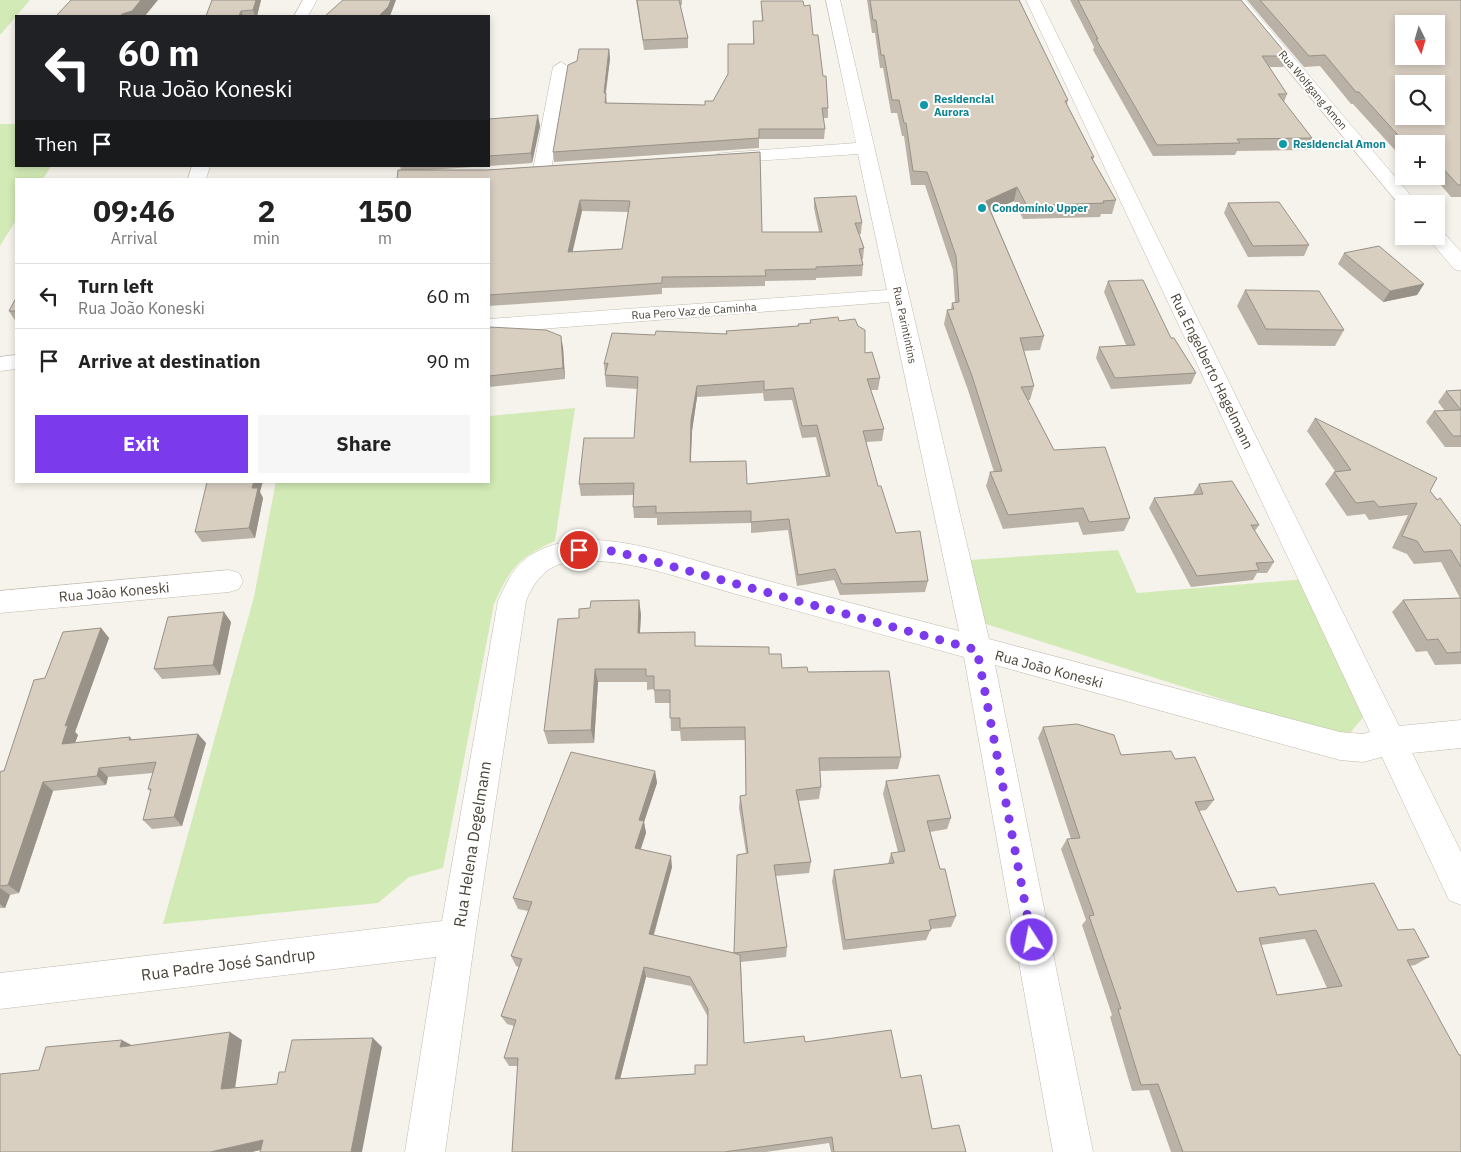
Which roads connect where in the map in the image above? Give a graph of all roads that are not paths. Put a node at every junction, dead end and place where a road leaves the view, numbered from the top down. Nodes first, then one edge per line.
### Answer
1 (310, 0) edge
2 (834, 0) edge
3 (1034, 0) edge
4 (1237, 0) edge
5 (302, 15) edge
6 (561, 67) dead end
7 (866, 148) junction
8 (709, 159) edge
9 (562, 168) edge
10 (542, 170) junction
11 (523, 171) edge
12 (1401, 195) edge
13 (1444, 245) edge
14 (1461, 265) edge
15 (899, 295) junction
16 (490, 326) edge
17 (15, 362) edge
18 (0, 364) edge
19 (552, 555) joint
20 (229, 581) dead end
21 (0, 602) edge
22 (977, 650) junction
23 (1461, 734) edge
24 (1391, 741) junction
25 (1461, 888) edge
26 (457, 937) junction
27 (0, 992) edge
28 (425, 1152) edge
29 (1073, 1152) edge

1 - 5 street
2 - 7 street, Rua Parintintins
3 - 24 street, Rua Engelberto Hagelmann
4 - 12 street, Rua Wolfgang Amon
6 - 10 street
7 - 8 street
7 - 15 street, Rua Parintintins
9 - 10 street
10 - 11 street
13 - 14 street
15 - 16 street, Rua Pero Vaz de Caminha
15 - 22 street, Rua Parintintins
17 - 18 street
19 - 22 street, Rua João Koneski
19 - 26 street, Rua Helena Degelmann
20 - 21 street, Rua João Koneski
22 - 24 street, Rua João Koneski
22 - 29 street, Rua Parintintins
23 - 24 street, Rua João Koneski
24 - 25 street, Rua Engelberto Hagelmann
26 - 27 street, Rua Padre José Sandrup
26 - 28 street, Rua Helena Degelmann

